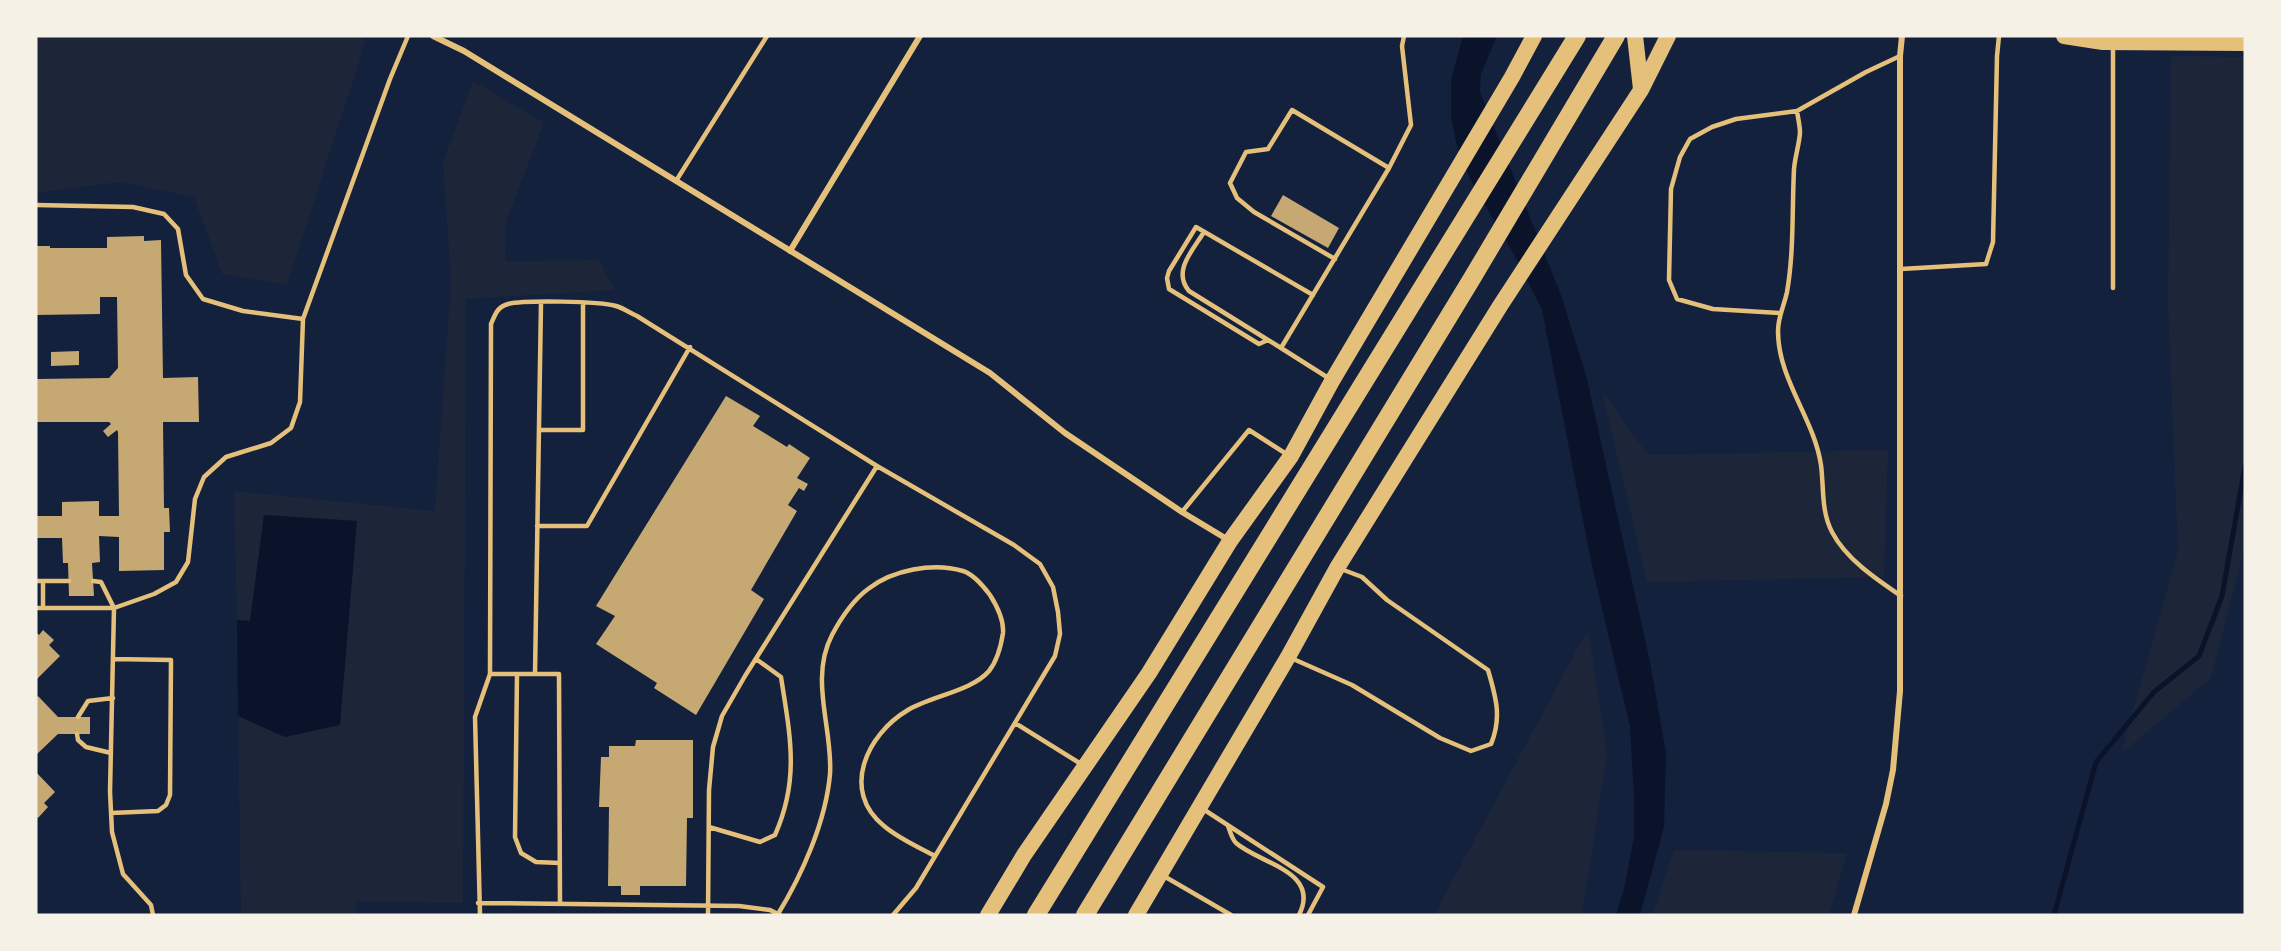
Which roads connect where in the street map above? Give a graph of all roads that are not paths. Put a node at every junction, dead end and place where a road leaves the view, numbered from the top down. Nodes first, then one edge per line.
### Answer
1 (408, 36) edge
2 (433, 36) edge
3 (768, 36) edge
4 (920, 36) edge
5 (1404, 36) edge
6 (1534, 36) edge
7 (1576, 36) edge
8 (1616, 36) edge
9 (1635, 36) edge
10 (1668, 36) edge
11 (1902, 36) edge
12 (1999, 36) edge
13 (2064, 36) edge
14 (2113, 39) edge
15 (2245, 43) edge
16 (1900, 56) junction
17 (1641, 90) junction
18 (1797, 111) junction
19 (1389, 168) junction
20 (676, 181) junction
21 (36, 205) edge
22 (1204, 232) junction
23 (790, 251) junction
24 (1335, 259) junction
25 (1901, 269) junction
26 (2113, 288) dead end
27 (1313, 295) junction
28 (541, 303) junction
29 (583, 303) junction
30 (1779, 314) junction
31 (303, 319) junction
32 (1268, 340) junction
33 (690, 347) junction
34 (1281, 348) junction
35 (1332, 381) junction
36 (539, 430) junction
37 (1291, 456) junction
38 (877, 466) junction
39 (1182, 512) junction
40 (537, 526) junction
41 (1230, 541) junction
42 (1337, 568) junction
43 (36, 581) edge
44 (43, 581) junction
45 (69, 581) dead end
46 (93, 581) dead end
47 (1901, 596) junction
48 (36, 608) edge
49 (43, 608) junction
50 (114, 608) junction
51 (1288, 657) junction
52 (114, 659) junction
53 (756, 659) junction
54 (490, 674) junction
55 (517, 674) junction
56 (535, 674) junction
57 (113, 698) junction
58 (78, 717) dead end
59 (1015, 723) junction
60 (77, 734) dead end
61 (111, 753) junction
62 (1085, 766) junction
63 (1198, 806) junction
64 (111, 813) junction
65 (1228, 825) junction
66 (709, 827) junction
67 (935, 856) junction
68 (560, 863) junction
69 (1160, 874) junction
70 (478, 903) junction
71 (560, 904) junction
72 (708, 905) junction
73 (779, 914) edge
74 (153, 915) edge
75 (480, 915) edge
76 (708, 915) edge
77 (893, 915) edge
78 (988, 915) edge
79 (1036, 915) edge
80 (1085, 915) edge
81 (1136, 915) edge
82 (1231, 915) edge
83 (1299, 915) edge
84 (1308, 915) edge
85 (1854, 915) edge

1 - 31 lane
2 - 20 street
3 - 20 lane
4 - 23 street
5 - 19 lane
6 - 35 highway
7 - 79 highway
8 - 80 highway
9 - 17 highway
10 - 17 highway
11 - 16 street
12 - 25 lane
13 - 14 highway
14 - 15 highway
14 - 26 lane
16 - 18 lane
16 - 25 street
17 - 42 highway
18 - 30 lane
18 - 30 lane
19 - 24 lane
19 - 24 lane
20 - 23 street
21 - 31 lane
22 - 27 lane
22 - 32 lane
22 - 32 lane
23 - 39 street
24 - 27 lane
25 - 47 street
27 - 34 lane
28 - 29 lane
28 - 36 lane
28 - 54 lane
29 - 33 lane
29 - 36 lane
30 - 47 lane
31 - 50 lane
32 - 34 lane
33 - 38 lane
33 - 40 lane
34 - 35 lane
35 - 37 highway
36 - 40 lane
37 - 39 lane
37 - 41 highway
38 - 53 lane
38 - 59 lane
39 - 41 street
40 - 56 lane
41 - 62 highway
42 - 51 highway
42 - 51 lane
43 - 44 lane
44 - 45 lane
44 - 49 lane
46 - 50 lane
47 - 85 street
48 - 49 lane
49 - 50 lane
50 - 52 lane
51 - 63 highway
52 - 57 lane
52 - 64 lane
53 - 66 lane
53 - 66 lane
54 - 55 lane
54 - 70 lane
55 - 56 lane
55 - 68 lane
56 - 68 lane
57 - 58 lane
57 - 61 lane
59 - 62 lane
59 - 67 lane
60 - 61 lane
61 - 64 lane
62 - 78 highway
63 - 65 lane
63 - 69 highway
64 - 74 lane
65 - 83 lane
65 - 84 lane
66 - 72 lane
67 - 73 lane
67 - 77 lane
68 - 71 lane
69 - 81 highway
69 - 82 lane
70 - 71 lane
70 - 75 lane
71 - 72 lane
72 - 73 lane
72 - 76 lane

